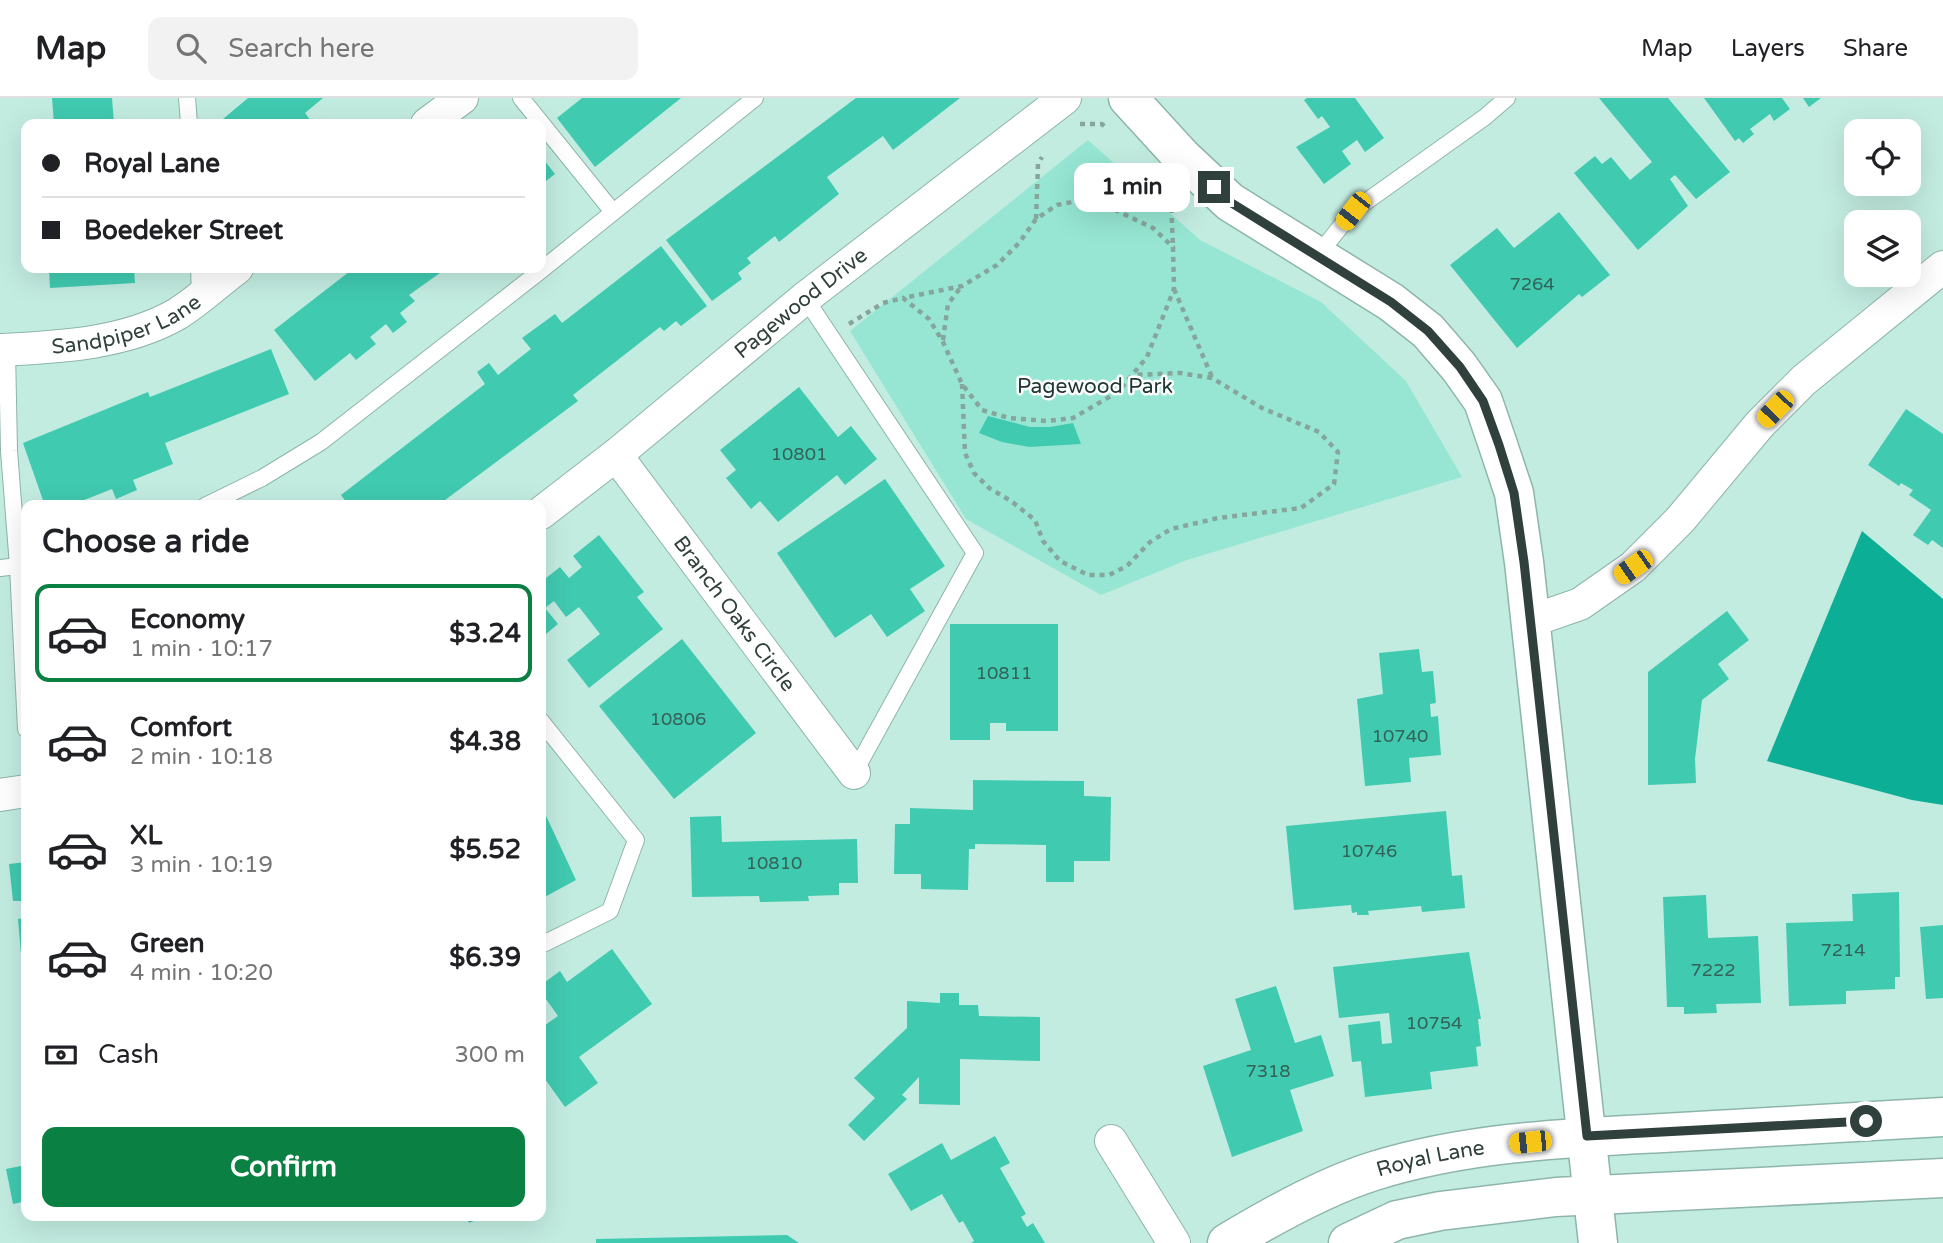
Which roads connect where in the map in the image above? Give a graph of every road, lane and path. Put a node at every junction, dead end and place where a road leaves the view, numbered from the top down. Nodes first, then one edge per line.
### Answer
1 (187, 98) edge
2 (462, 98) edge
3 (520, 98) edge
4 (755, 98) edge
5 (1128, 98) edge
6 (1507, 98) edge
7 (1068, 111) edge
8 (189, 119) edge
9 (434, 119) edge
10 (537, 119) edge
11 (546, 130) edge
12 (1108, 130) dead end
13 (1046, 149) dead end
14 (1148, 173) dead end
15 (612, 212) junction
16 (1036, 219) junction
17 (1173, 247) junction
18 (1318, 256) junction
19 (546, 264) edge
20 (222, 273) edge
21 (535, 273) edge
22 (199, 281) edge
23 (962, 286) junction
24 (1935, 286) edge
25 (1174, 289) junction
26 (805, 298) junction
27 (903, 298) junction
28 (830, 336) junction
29 (943, 342) junction
30 (3, 350) edge
31 (1133, 375) junction
32 (1212, 377) junction
33 (962, 384) junction
34 (616, 455) junction
35 (217, 500) edge
36 (546, 509) edge
37 (21, 556) edge
38 (21, 565) edge
39 (0, 568) edge
40 (1531, 621) junction
41 (546, 727) edge
42 (854, 773) joint
43 (21, 792) edge
44 (0, 796) edge
45 (546, 943) edge
46 (1943, 1117) edge
47 (1111, 1141) dead end
48 (1590, 1164) junction
49 (1943, 1178) edge
50 (1174, 1243) edge
51 (1227, 1243) edge
52 (1348, 1243) edge
53 (1598, 1243) edge

1 - 8 lane
2 - 9 street
3 - 10 lane
4 - 15 lane
5 - 18 main road
6 - 18 lane
7 - 12 path
7 - 26 street, Pagewood Drive
11 - 15 lane
13 - 16 path
14 - 17 path
15 - 19 lane
16 - 17 path
16 - 23 path
17 - 25 path
18 - 40 main road
20 - 22 street, Sandpiper Lane
21 - 35 lane
22 - 30 street, Sandpiper Lane
23 - 27 path
23 - 29 path
24 - 40 street
25 - 31 path
25 - 32 path
26 - 28 lane
26 - 34 street, Pagewood Drive
27 - 28 path
27 - 29 path
28 - 42 lane
29 - 33 path
30 - 37 lane
31 - 32 path
31 - 33 path
32 - 33 path
34 - 36 street, Pagewood Drive
34 - 42 street, Branch Oaks Circle
38 - 39 lane
40 - 48 main road
41 - 45 lane
43 - 44 street
46 - 48 main road, Royal Lane
47 - 50 street
48 - 49 main road, Royal Lane
48 - 51 main road, Royal Lane
48 - 52 main road, Royal Lane
48 - 53 main road

